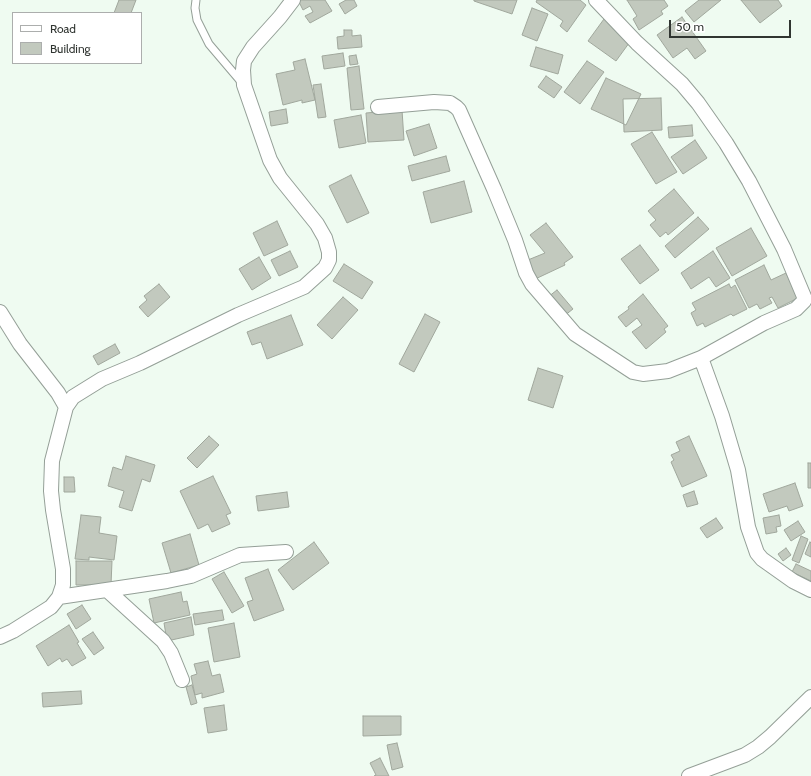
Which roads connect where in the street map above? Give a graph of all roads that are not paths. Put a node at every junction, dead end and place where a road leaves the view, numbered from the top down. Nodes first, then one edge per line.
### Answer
1 (196, 0) edge
2 (293, 0) edge
3 (596, 0) edge
4 (244, 85) junction
5 (378, 107) dead end
6 (0, 312) edge
7 (701, 358) junction
8 (66, 407) junction
9 (286, 552) dead end
10 (107, 590) junction
11 (811, 590) edge
12 (59, 597) junction
13 (0, 637) edge
14 (182, 680) dead end
15 (811, 697) edge
16 (689, 776) edge

1 - 4 lane
2 - 4 street
3 - 7 street
4 - 8 street
5 - 7 street
6 - 8 street
7 - 11 street
8 - 12 street
9 - 10 street
10 - 12 street
10 - 14 street
12 - 13 street
15 - 16 street

